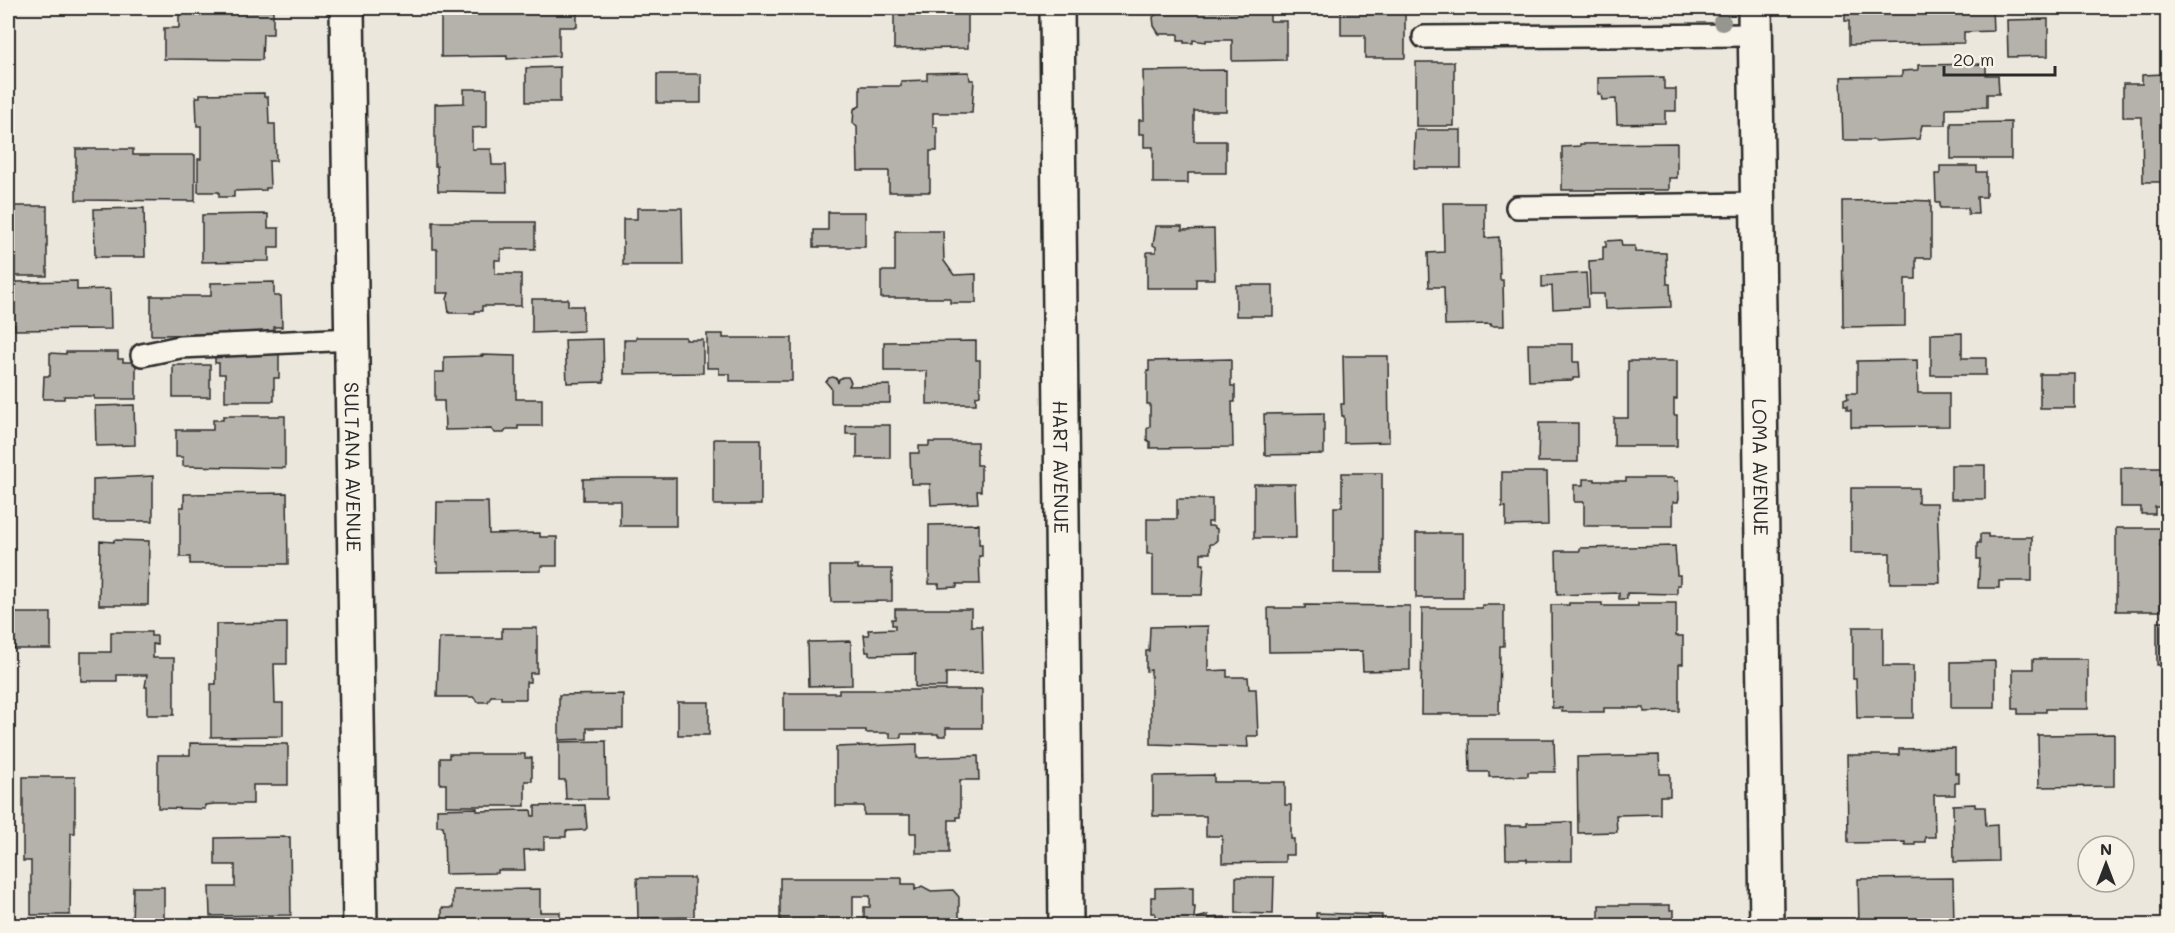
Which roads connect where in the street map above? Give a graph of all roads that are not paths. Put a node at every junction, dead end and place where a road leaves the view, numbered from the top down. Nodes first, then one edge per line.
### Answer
1 (347, 8) edge
2 (1057, 8) edge
3 (1756, 21) edge
4 (1424, 37) dead end
5 (1759, 204) junction
6 (1517, 207) dead end
7 (353, 339) junction
8 (142, 355) dead end
9 (360, 926) edge
10 (1066, 926) edge
11 (1767, 926) edge

1 - 7 street, SULTANA AVENUE
2 - 10 street, HART AVENUE
3 - 4 lane
3 - 5 street, LOMA AVENUE
5 - 6 lane
5 - 11 street, LOMA AVENUE
7 - 8 lane
7 - 9 street, SULTANA AVENUE

